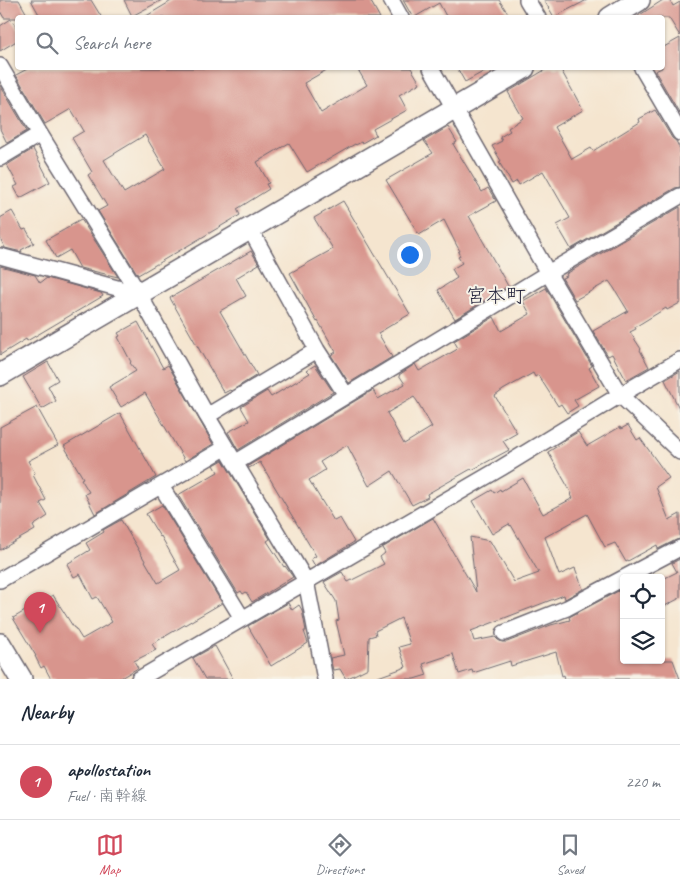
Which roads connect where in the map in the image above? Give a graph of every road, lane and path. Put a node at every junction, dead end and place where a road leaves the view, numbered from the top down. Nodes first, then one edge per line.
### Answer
1 (390, 0) edge
2 (528, 0) edge
3 (638, 0) edge
4 (399, 15) edge
5 (536, 15) edge
6 (615, 15) edge
7 (0, 66) edge
8 (432, 70) edge
9 (520, 70) edge
10 (643, 70) edge
11 (454, 108) junction
12 (40, 134) junction
13 (680, 134) edge
14 (0, 158) edge
15 (680, 196) edge
16 (250, 229) junction
17 (0, 256) edge
18 (548, 273) junction
19 (139, 294) junction
20 (317, 350) junction
21 (680, 360) edge
22 (0, 375) edge
23 (346, 395) junction
24 (620, 395) junction
25 (207, 416) junction
26 (226, 448) junction
27 (680, 452) edge
28 (235, 463) junction
29 (161, 486) junction
30 (680, 548) edge
31 (0, 580) edge
32 (306, 581) junction
33 (242, 618) junction
34 (504, 633) dead end
35 (0, 644) edge
36 (21, 679) edge
37 (139, 679) edge
38 (325, 679) edge

1 - 4 street
2 - 5 street
3 - 6 street
7 - 12 street
8 - 11 street
9 - 11 street
10 - 13 street
11 - 16 street
11 - 18 street
12 - 14 street
12 - 19 street
15 - 18 street
16 - 19 street
16 - 20 street
17 - 19 street
18 - 23 street
18 - 24 street
19 - 22 street
19 - 25 street
20 - 23 street
20 - 25 street
21 - 24 street
23 - 28 street
24 - 27 street
24 - 32 street
25 - 26 street
26 - 28 street
26 - 29 street
28 - 32 street
29 - 31 street
29 - 33 street
30 - 34 street
32 - 33 street
32 - 38 street
33 - 37 street
35 - 36 street

